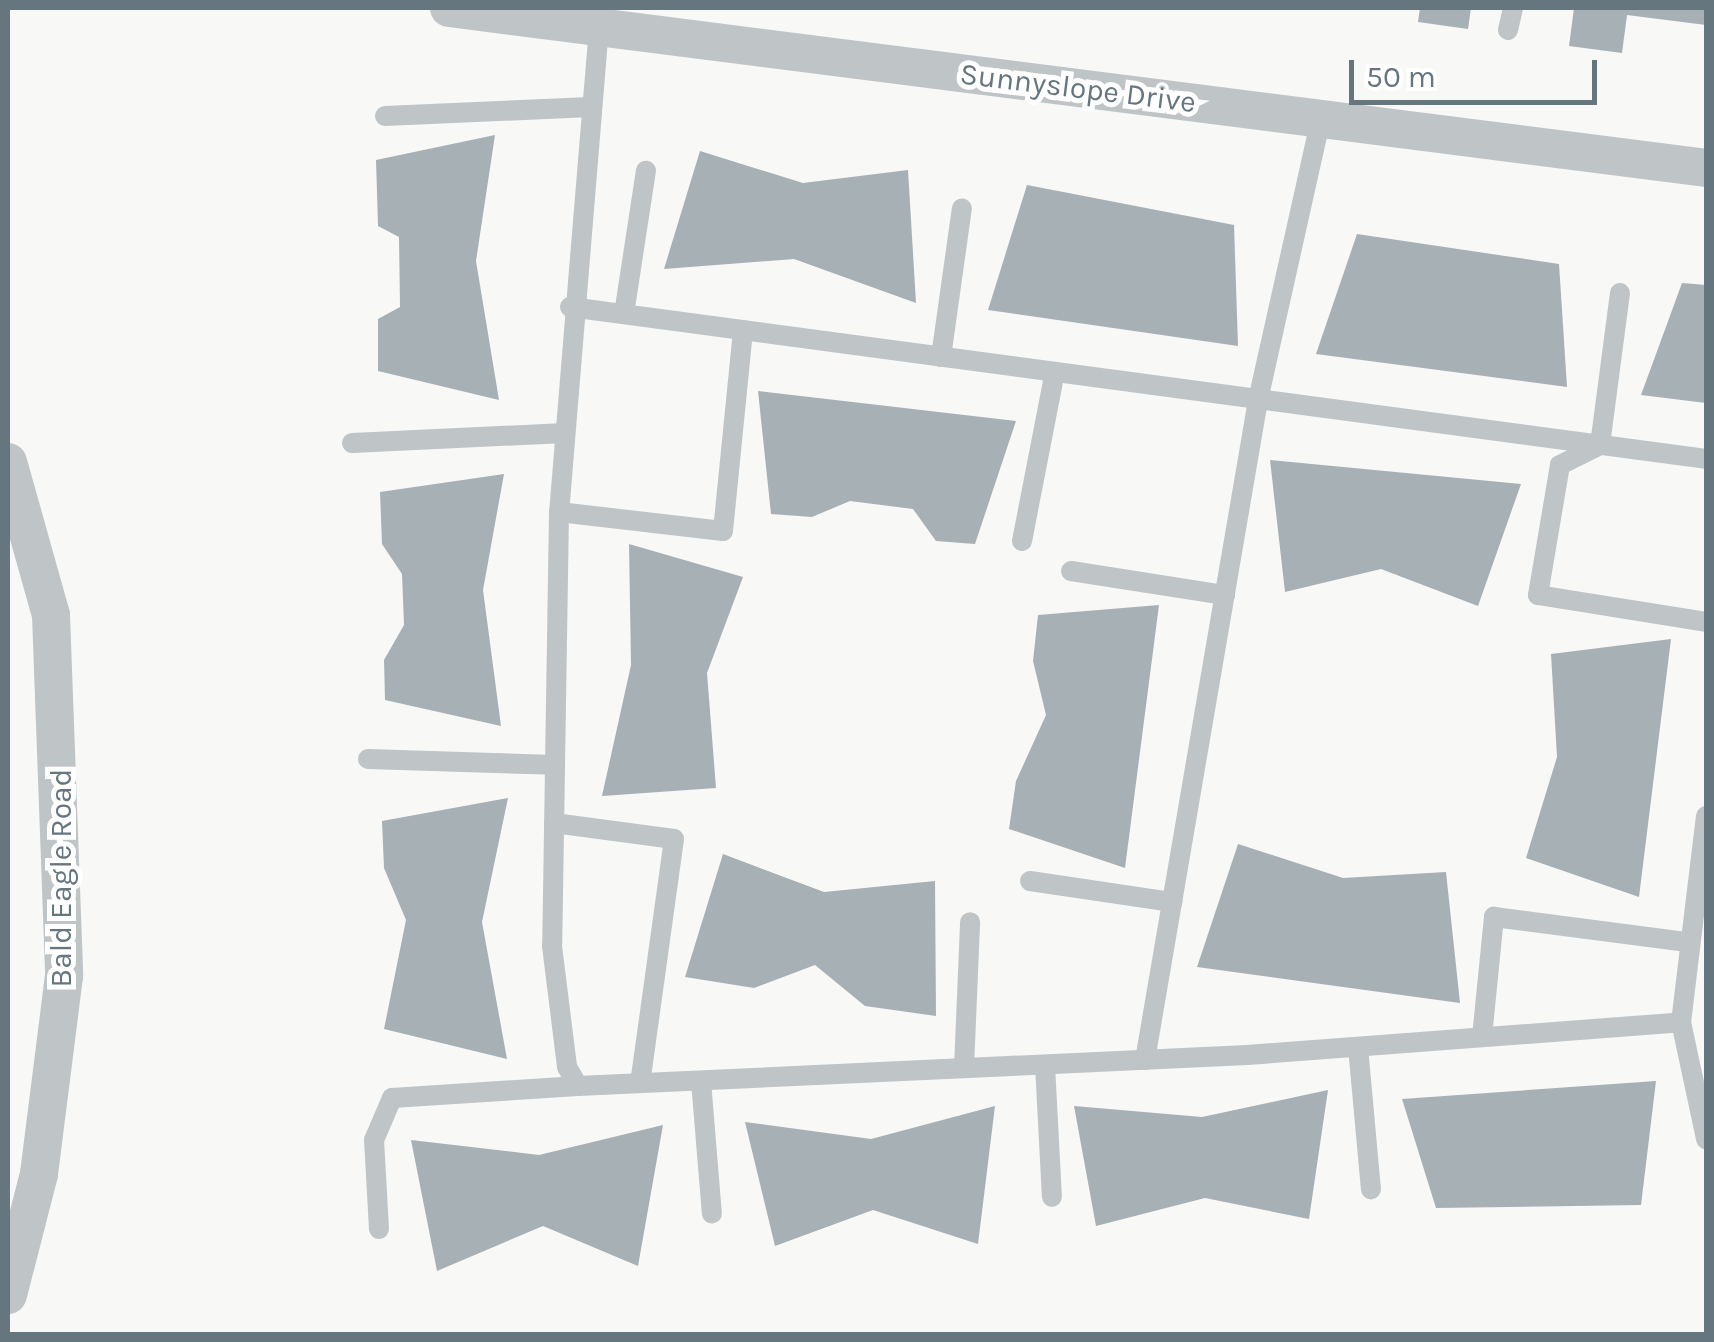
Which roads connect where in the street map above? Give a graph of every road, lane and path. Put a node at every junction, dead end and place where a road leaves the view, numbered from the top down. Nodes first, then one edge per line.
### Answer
1 (449, 8) edge
2 (1513, 8) edge
3 (540, 13) edge
4 (599, 26) junction
5 (1508, 30) dead end
6 (591, 107) junction
7 (385, 116) dead end
8 (1321, 119) junction
9 (1706, 168) edge
10 (646, 171) dead end
11 (962, 208) dead end
12 (1620, 292) dead end
13 (570, 306) junction
14 (624, 314) junction
15 (743, 330) junction
16 (941, 357) junction
17 (1055, 372) junction
18 (1258, 400) junction
19 (560, 433) junction
20 (352, 443) dead end
21 (1600, 445) junction
22 (1706, 459) edge
23 (8, 462) edge
24 (559, 512) junction
25 (1022, 541) dead end
26 (1072, 571) dead end
27 (1224, 596) junction
28 (1706, 622) edge
29 (368, 759) dead end
30 (555, 765) junction
31 (1706, 816) edge
32 (554, 823) junction
33 (1030, 881) dead end
34 (1172, 902) junction
35 (970, 922) dead end
36 (1688, 942) junction
37 (1682, 1022) junction
38 (1482, 1038) junction
39 (1358, 1047) junction
40 (1145, 1060) junction
41 (1046, 1065) junction
42 (964, 1068) junction
43 (702, 1081) junction
44 (640, 1083) junction
45 (578, 1086) junction
46 (1706, 1139) edge
47 (1371, 1189) dead end
48 (1052, 1196) dead end
49 (712, 1214) dead end
50 (378, 1229) dead end
51 (8, 1295) edge

1 - 3 street, Sunnyslope Drive
2 - 5 lane
3 - 4 street, Sunnyslope Drive
4 - 6 lane
4 - 8 street, Sunnyslope Drive
6 - 7 lane
6 - 13 lane
8 - 9 street, Sunnyslope Drive
8 - 18 lane
10 - 14 lane
11 - 16 lane
12 - 21 lane
13 - 14 lane
13 - 19 lane
14 - 15 lane
15 - 16 lane
15 - 24 lane
16 - 17 lane
17 - 18 lane
17 - 25 lane
18 - 21 lane
18 - 27 lane
19 - 20 lane
19 - 24 lane
21 - 22 lane
21 - 28 lane
23 - 51 street, Bald Eagle Road
24 - 30 lane
26 - 27 lane
27 - 34 lane
29 - 30 lane
30 - 32 lane
31 - 36 lane
32 - 44 lane
32 - 45 lane
33 - 34 lane
34 - 40 lane
35 - 42 lane
36 - 37 lane
36 - 38 lane
37 - 38 lane
37 - 46 lane
38 - 39 lane
39 - 40 lane
39 - 47 lane
40 - 41 lane
41 - 42 lane
41 - 48 lane
42 - 43 lane
43 - 44 lane
43 - 49 lane
44 - 45 lane
45 - 50 lane

